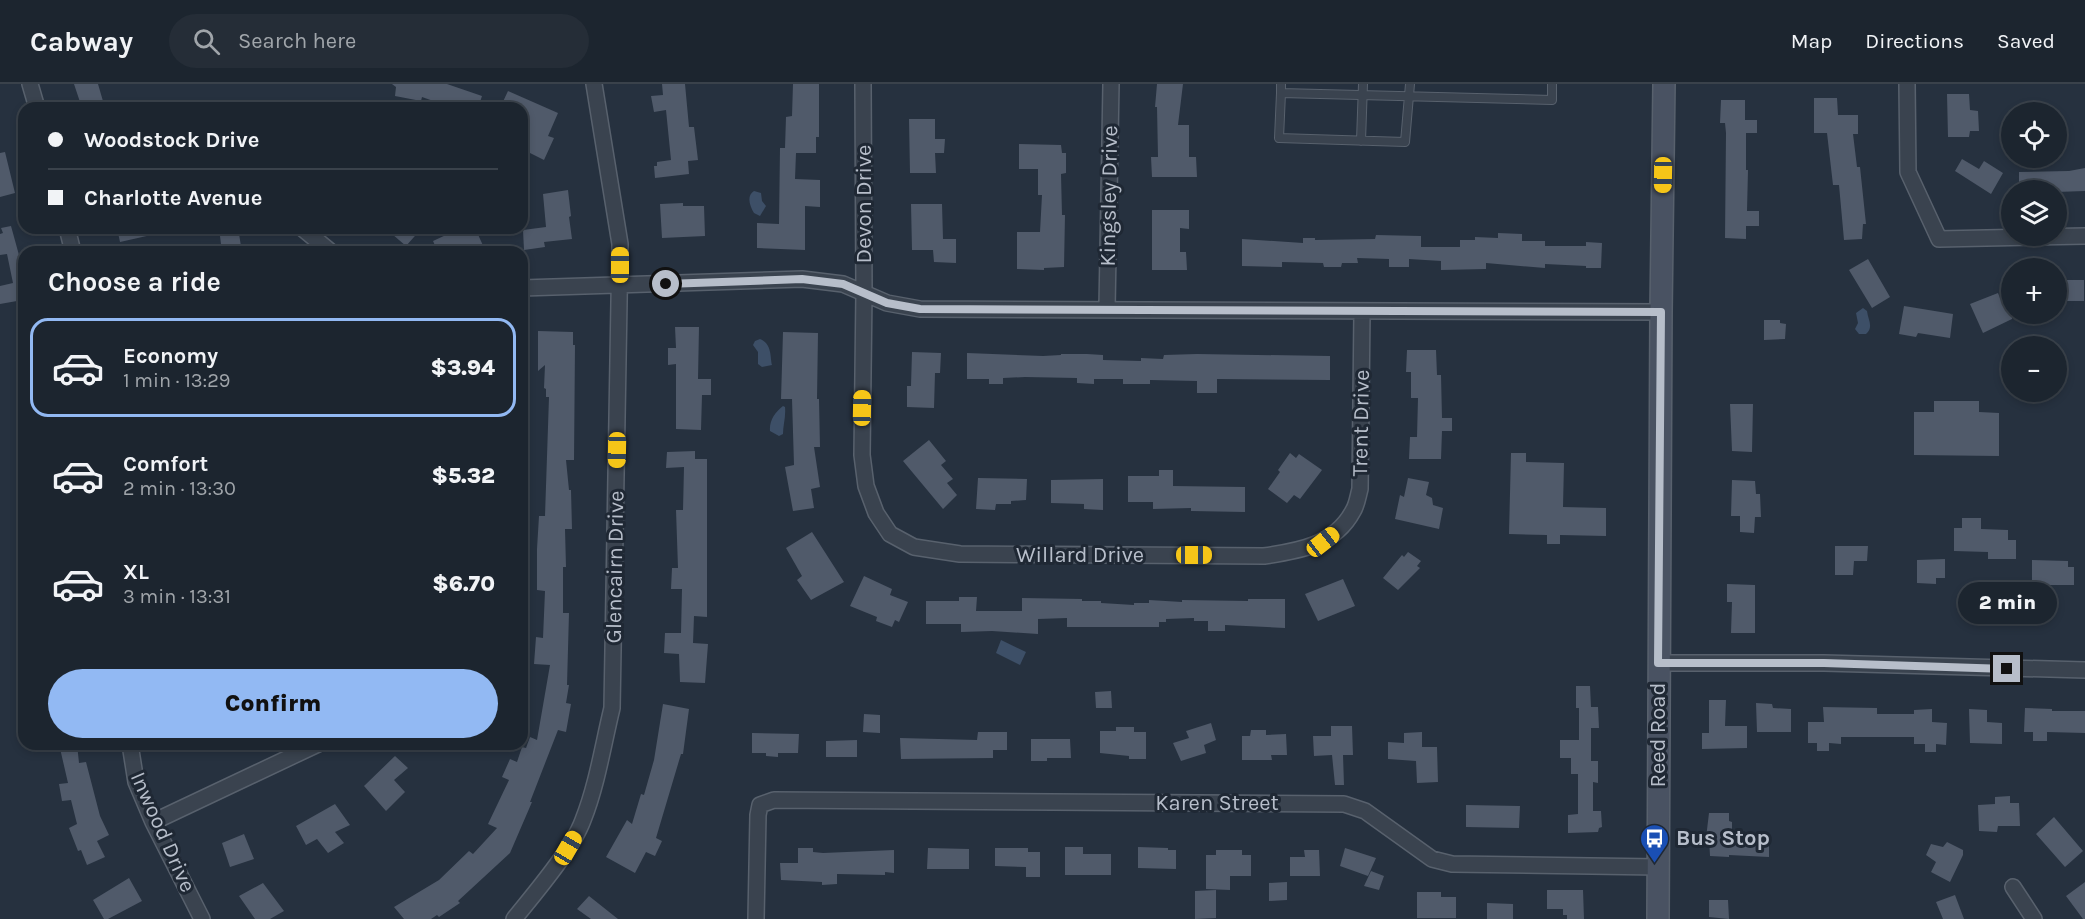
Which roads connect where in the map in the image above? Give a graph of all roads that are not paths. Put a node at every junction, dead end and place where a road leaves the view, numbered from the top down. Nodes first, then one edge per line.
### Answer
1 (30, 84) edge
2 (594, 84) edge
3 (863, 84) edge
4 (1110, 84) edge
5 (1363, 84) edge
6 (1410, 84) edge
7 (1552, 84) edge
8 (1664, 84) edge
9 (1906, 84) edge
10 (1281, 88) edge
11 (1362, 95) junction
12 (1410, 96) junction
13 (35, 102) edge
14 (1361, 141) junction
15 (309, 234) edge
16 (2085, 236) edge
17 (324, 246) edge
18 (620, 285) junction
19 (528, 288) edge
20 (864, 292) junction
21 (1107, 308) junction
22 (1362, 312) junction
23 (1661, 312) junction
24 (1340, 529) joint
25 (890, 534) joint
26 (1658, 663) junction
27 (2085, 670) edge
28 (131, 750) edge
29 (305, 750) edge
30 (153, 822) junction
31 (1658, 867) junction
32 (2013, 887) dead end
33 (202, 919) edge
34 (515, 919) edge
35 (756, 919) edge
36 (1658, 919) edge
37 (2034, 919) edge

1 - 13 street
2 - 18 street, Glencairn Drive
3 - 20 street, Devon Drive
4 - 21 street, Kingsley Drive
5 - 11 lane
6 - 12 lane
7 - 12 lane
8 - 23 main road, Reed Road
9 - 16 street
10 - 11 lane
10 - 14 lane
11 - 12 lane
11 - 14 lane
12 - 14 lane
15 - 17 street
18 - 19 street
18 - 20 street
18 - 34 street, Glencairn Drive
20 - 21 street
20 - 25 street, Devon Drive
21 - 22 street
22 - 23 street
22 - 24 street, Trent Drive
23 - 26 main road, Reed Road
24 - 25 street, Willard Drive
26 - 27 street
26 - 31 main road, Reed Road
28 - 30 street, Inwood Drive
29 - 30 street
30 - 33 street, Inwood Drive
31 - 35 street, Karen Street
31 - 36 main road, Reed Road
32 - 37 street

